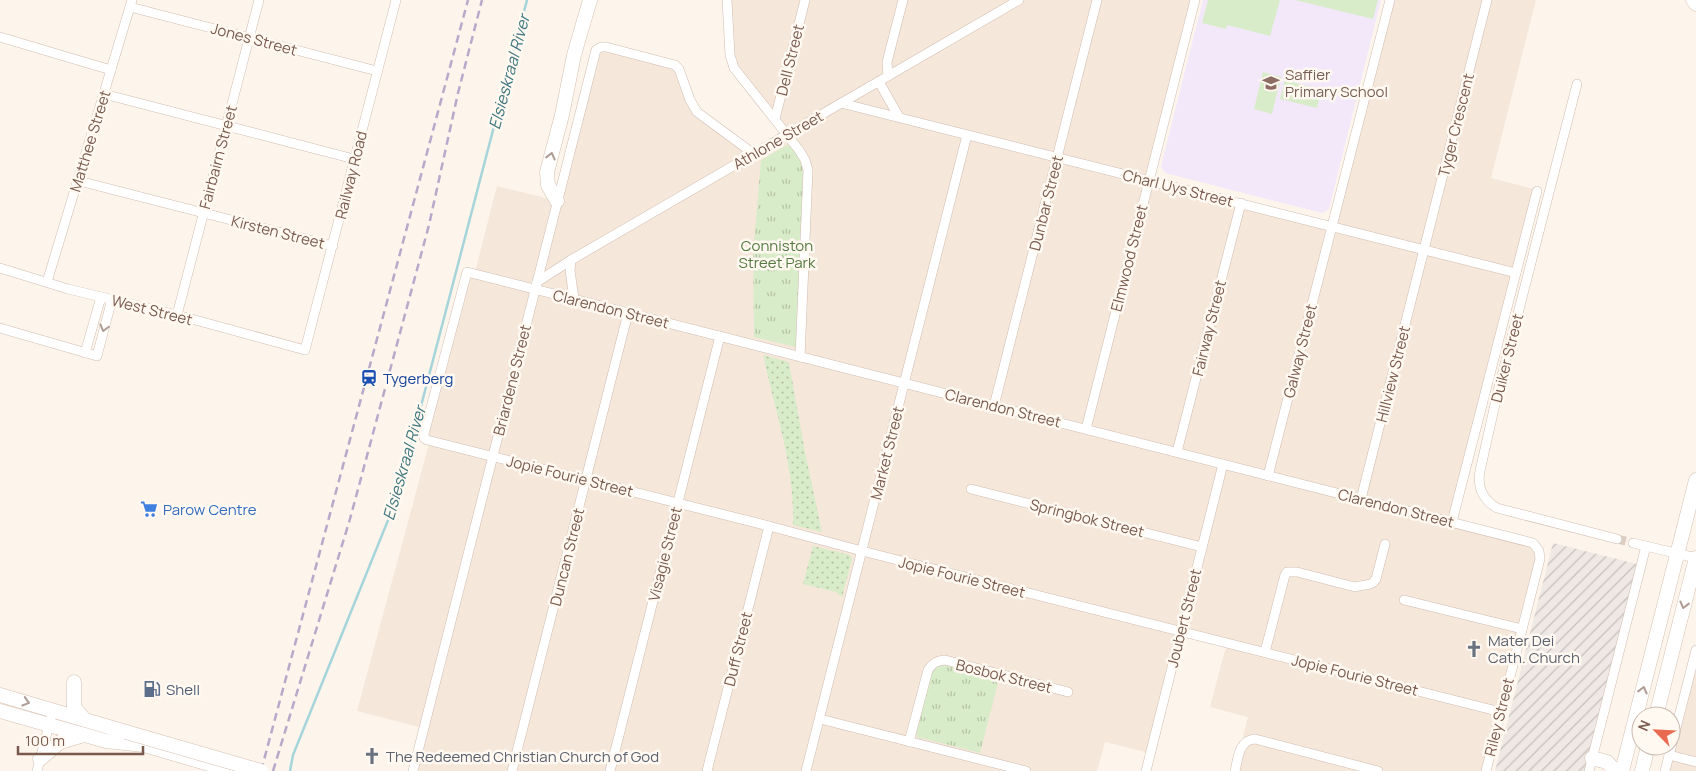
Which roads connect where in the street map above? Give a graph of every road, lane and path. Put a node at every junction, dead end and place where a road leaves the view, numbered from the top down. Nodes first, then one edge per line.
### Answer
1 (258, 0) edge
2 (396, 0) edge
3 (590, 0) edge
4 (727, 0) edge
5 (805, 0) edge
6 (903, 0) edge
7 (1020, 0) edge
8 (1097, 0) edge
9 (1195, 0) edge
10 (1390, 0) edge
11 (1487, 0) edge
12 (131, 4) edge
13 (1005, 4) edge
14 (0, 36) edge
15 (248, 38) junction
16 (111, 70) junction
17 (377, 72) junction
18 (888, 76) junction
19 (878, 82) junction
20 (1577, 84) dead end
21 (104, 94) junction
22 (841, 103) junction
23 (899, 118) junction
24 (775, 119) junction
25 (226, 126) junction
26 (787, 134) junction
27 (968, 135) junction
28 (754, 154) junction
29 (1058, 157) junction
30 (354, 159) junction
31 (1149, 180) junction
32 (79, 181) junction
33 (1536, 191) dead end
34 (557, 201) junction
35 (1241, 204) junction
36 (203, 213) junction
37 (1332, 226) junction
38 (333, 246) junction
39 (1424, 249) junction
40 (571, 260) junction
41 (0, 268) edge
42 (1516, 273) junction
43 (47, 282) junction
44 (536, 286) junction
45 (101, 298) junction
46 (112, 299) junction
47 (574, 299) junction
48 (628, 313) junction
49 (177, 315) junction
50 (0, 328) edge
51 (720, 336) junction
52 (305, 350) joint
53 (85, 353) junction
54 (800, 357) junction
55 (904, 383) junction
56 (994, 406) junction
57 (1086, 429) junction
58 (424, 438) joint
59 (1177, 452) junction
60 (492, 457) junction
61 (1223, 464) junction
62 (1268, 476) junction
63 (586, 480) junction
64 (1696, 480) edge
65 (972, 489) dead end
66 (1361, 499) junction
67 (678, 503) junction
68 (1452, 522) junction
69 (769, 526) junction
70 (1617, 539) tunnel mouth
71 (1633, 543) tunnel mouth
72 (1385, 544) dead end
73 (1646, 546) junction
74 (1202, 547) junction
75 (1538, 548) joint
76 (862, 551) junction
77 (1677, 553) junction
78 (1696, 558) edge
79 (1404, 600) dead end
80 (1522, 629) junction
81 (1181, 632) junction
82 (1696, 650) edge
83 (1264, 652) junction
84 (74, 682) dead end
85 (1068, 692) dead end
86 (0, 694) edge
87 (1659, 706) edge
88 (1681, 708) edge
89 (53, 710) junction
90 (0, 711) edge
91 (1501, 712) junction
92 (820, 719) junction
93 (84, 720) junction
94 (49, 724) junction
95 (84, 735) junction
96 (909, 742) junction
97 (1646, 756) edge
98 (1669, 756) edge
99 (1673, 756) edge
100 (1696, 762) edge
101 (1591, 764) edge
102 (38, 765) edge
103 (233, 771) edge
104 (261, 771) edge
105 (413, 771) edge
106 (512, 771) edge
107 (610, 771) edge
108 (707, 771) edge
109 (806, 771) edge
110 (1026, 771) edge
111 (1146, 771) edge
112 (1235, 771) edge
113 (1378, 771) edge
114 (1486, 771) edge
115 (1615, 771) edge
116 (1622, 771) edge
117 (1642, 771) edge
118 (1665, 771) edge

1 - 15 street, Fairbairn Street
2 - 17 street, Railway Road
34 -> 3 main road
4 - 24 street
5 - 24 street, Dell Street
6 - 18 street
7 - 13 street, Athlone Street
8 - 29 street, Dunbar Street
9 - 31 street, Elmwood Street
10 - 37 street
11 - 39 street, Tyger Crescent
12 - 15 street, Jones Street
12 - 16 street, Matthee Street
13 - 18 street, Athlone Street
14 - 16 street
15 - 17 street, Jones Street
15 - 25 street, Fairbairn Street
16 - 21 street, Matthee Street
17 - 30 street, Railway Road
18 - 19 street, Athlone Street
19 - 22 street, Athlone Street
19 - 23 street
20 - 70 street, Duiker Street
21 - 25 street
21 - 32 street, Matthee Street
22 - 23 street, Charl Uys Street
22 - 26 street, Athlone Street
23 - 27 street, Charl Uys Street
24 - 26 street
25 - 30 street
25 - 36 street, Fairbairn Street
26 - 28 street, Athlone Street
26 - 54 street
27 - 29 street, Charl Uys Street
27 - 55 street, Market Street
28 - 34 street, Briardene Street
28 - 40 street, Athlone Street
29 - 31 street, Charl Uys Street
29 - 56 street, Dunbar Street
30 - 38 street, Railway Road
31 - 35 street, Charl Uys Street
31 - 57 street, Elmwood Street
32 - 36 street, Kirsten Street
32 - 43 street, Matthee Street
33 - 42 street
34 - 44 street, Briardene Street
35 - 37 street, Charl Uys Street
35 - 59 street, Fairway Street
36 - 38 street, Kirsten Street
36 - 49 street, Fairbairn Street
37 - 39 street, Charl Uys Street
37 - 62 street, Galway Street
38 - 52 street, Railway Road
39 - 42 street, Charl Uys Street
39 - 66 street, Hillview Street
40 - 44 street, Athlone Street
40 - 47 street
41 - 43 street, West Street
42 - 68 street
43 - 45 street, West Street
44 - 47 street, Clarendon Street
44 - 58 street, Clarendon Street
44 - 60 street, Briardene Street
45 - 46 street, West Street
45 - 53 street
46 - 49 street, West Street
46 -> 53 street
47 - 48 street, Clarendon Street
48 - 51 street, Clarendon Street
48 - 63 street, Duncan Street
49 - 52 street, West Street
50 - 53 street
51 - 54 street, Clarendon Street
51 - 67 street, Visagie Street
54 - 55 street, Clarendon Street
55 - 56 street, Clarendon Street
55 - 76 street, Market Street
56 - 57 street, Clarendon Street
57 - 59 street, Clarendon Street
58 - 60 street, Jopie Fourie Street
59 - 61 street, Clarendon Street
60 - 63 street, Jopie Fourie Street
60 - 105 street, Briardene Street
61 - 62 street, Clarendon Street
61 - 74 street, Joubert Street
62 - 66 street, Clarendon Street
63 - 67 street, Jopie Fourie Street
63 - 106 street, Duncan Street
64 - 77 main road
65 - 74 street, Springbok Street
66 - 68 street, Clarendon Street
67 - 69 street, Jopie Fourie Street
67 - 107 street, Visagie Street
68 - 75 street, Clarendon Street
69 - 76 street, Jopie Fourie Street
69 - 108 street, Duff Street
71 - 73 street
72 - 83 street
73 - 77 street
73 - 101 street
74 - 81 street, Joubert Street
75 - 80 street, Riley Street
76 - 81 street, Jopie Fourie Street
76 - 92 street, Market Street
77 - 78 street
116 -> 77 main road
78 -> 87 main road
79 - 80 street
80 - 91 street, Riley Street
81 - 83 street, Jopie Fourie Street
81 - 111 street, Joubert Street
82 - 88 street
83 - 91 street, Jopie Fourie Street
84 - 93 main road
85 - 96 street, Bosbok Street
86 -> 89 main road
89 - 93 main road
89 - 94 street
90 - 94 main road
91 - 114 street, Riley Street
92 - 96 street
92 - 109 street, Market Street
93 - 104 main road, bridge
94 - 95 main road
94 - 102 street
95 - 102 main road
95 - 103 main road
96 - 110 street
97 - 117 main road
98 - 118 street
99 - 100 street
101 - 115 main road
112 - 113 street

